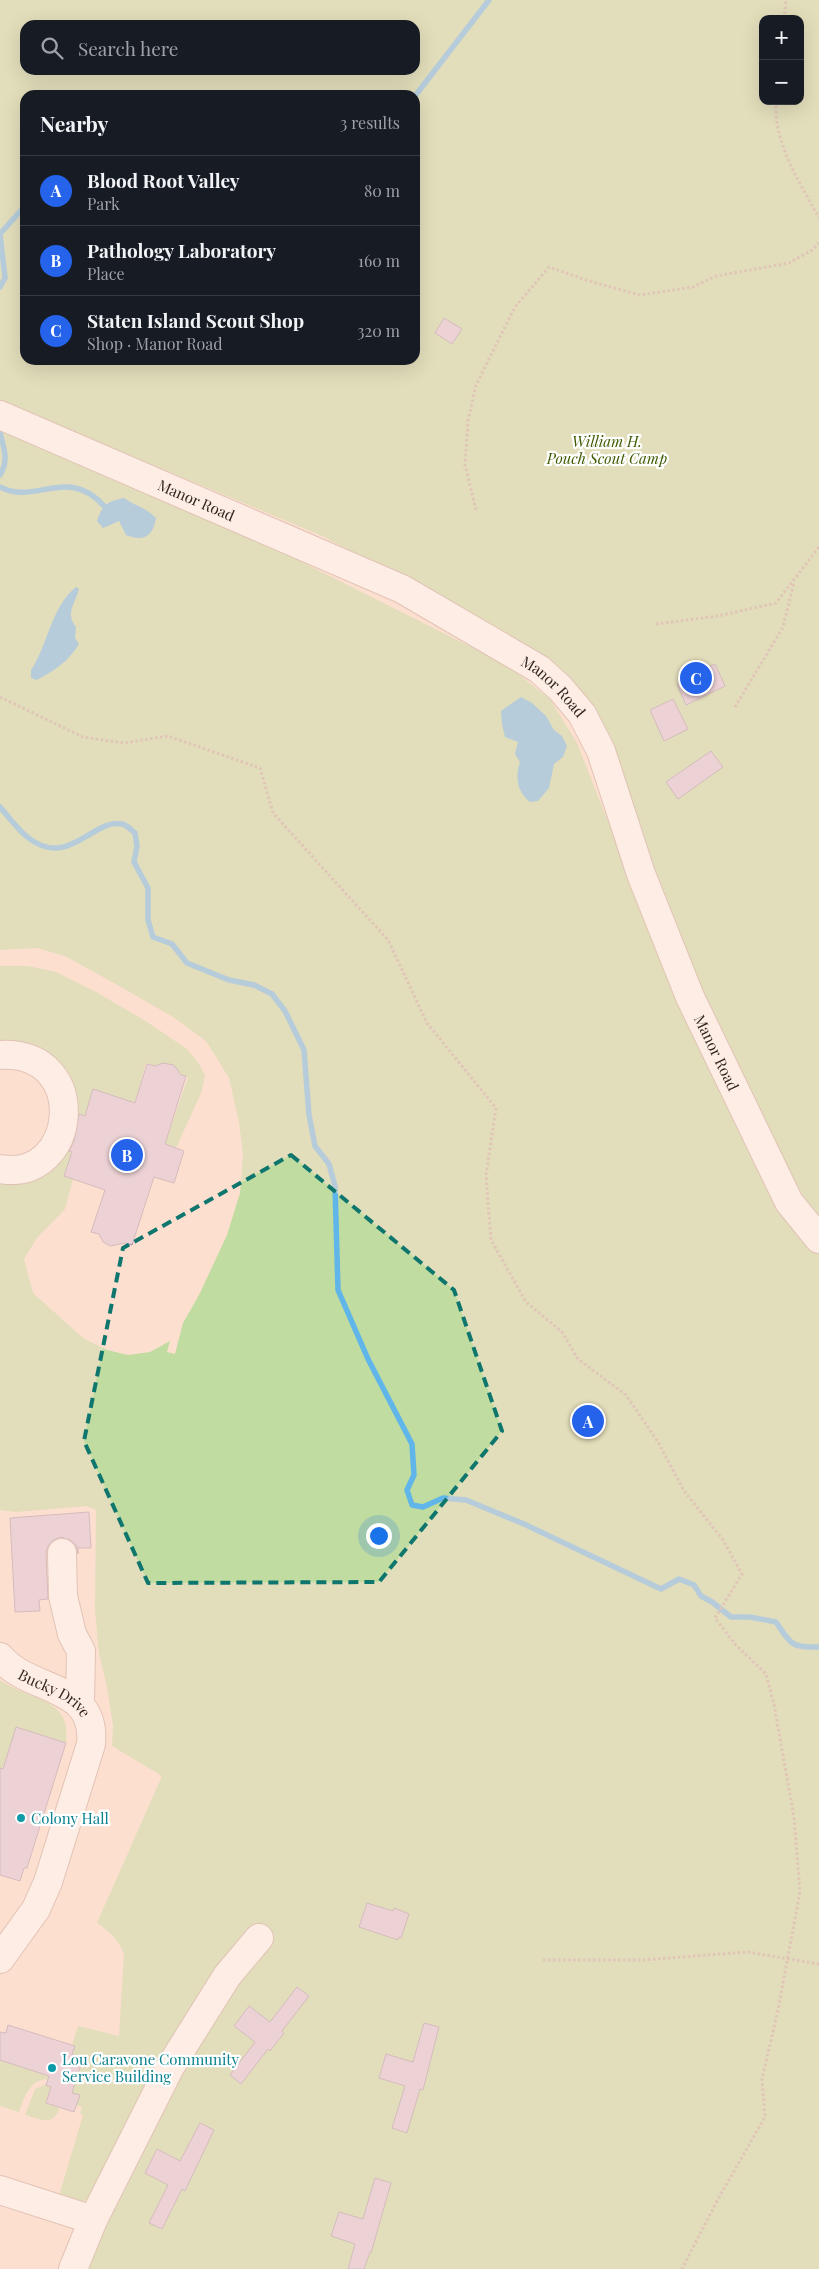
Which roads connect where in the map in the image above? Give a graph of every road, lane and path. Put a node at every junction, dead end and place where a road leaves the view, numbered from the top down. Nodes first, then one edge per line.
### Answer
1 (786, 0) edge
2 (784, 15) edge
3 (776, 105) edge
4 (819, 218) edge
5 (819, 243) edge
6 (0, 416) edge
7 (476, 510) dead end
8 (819, 547) edge
9 (794, 578) junction
10 (656, 624) dead end
11 (0, 697) edge
12 (735, 707) dead end
13 (0, 1056) edge
14 (0, 1169) edge
15 (819, 1240) edge
16 (62, 1553) dead end
17 (0, 1657) edge
18 (80, 1704) junction
19 (259, 1938) dead end
20 (787, 1957) junction
21 (0, 1959) edge
22 (543, 1960) dead end
23 (819, 1964) edge
24 (0, 2190) edge
25 (93, 2220) junction
26 (73, 2269) edge
27 (682, 2269) edge

1 - 2 path
3 - 4 path
5 - 7 path
6 - 15 street, Manor Road
8 - 9 path
9 - 10 path
9 - 12 path
11 - 20 path
13 - 14 street
16 - 18 street
17 - 18 street, Bucky Drive
18 - 21 street, Bucky Drive
19 - 25 street
20 - 22 path
20 - 23 path
20 - 27 path
24 - 25 street
25 - 26 street

